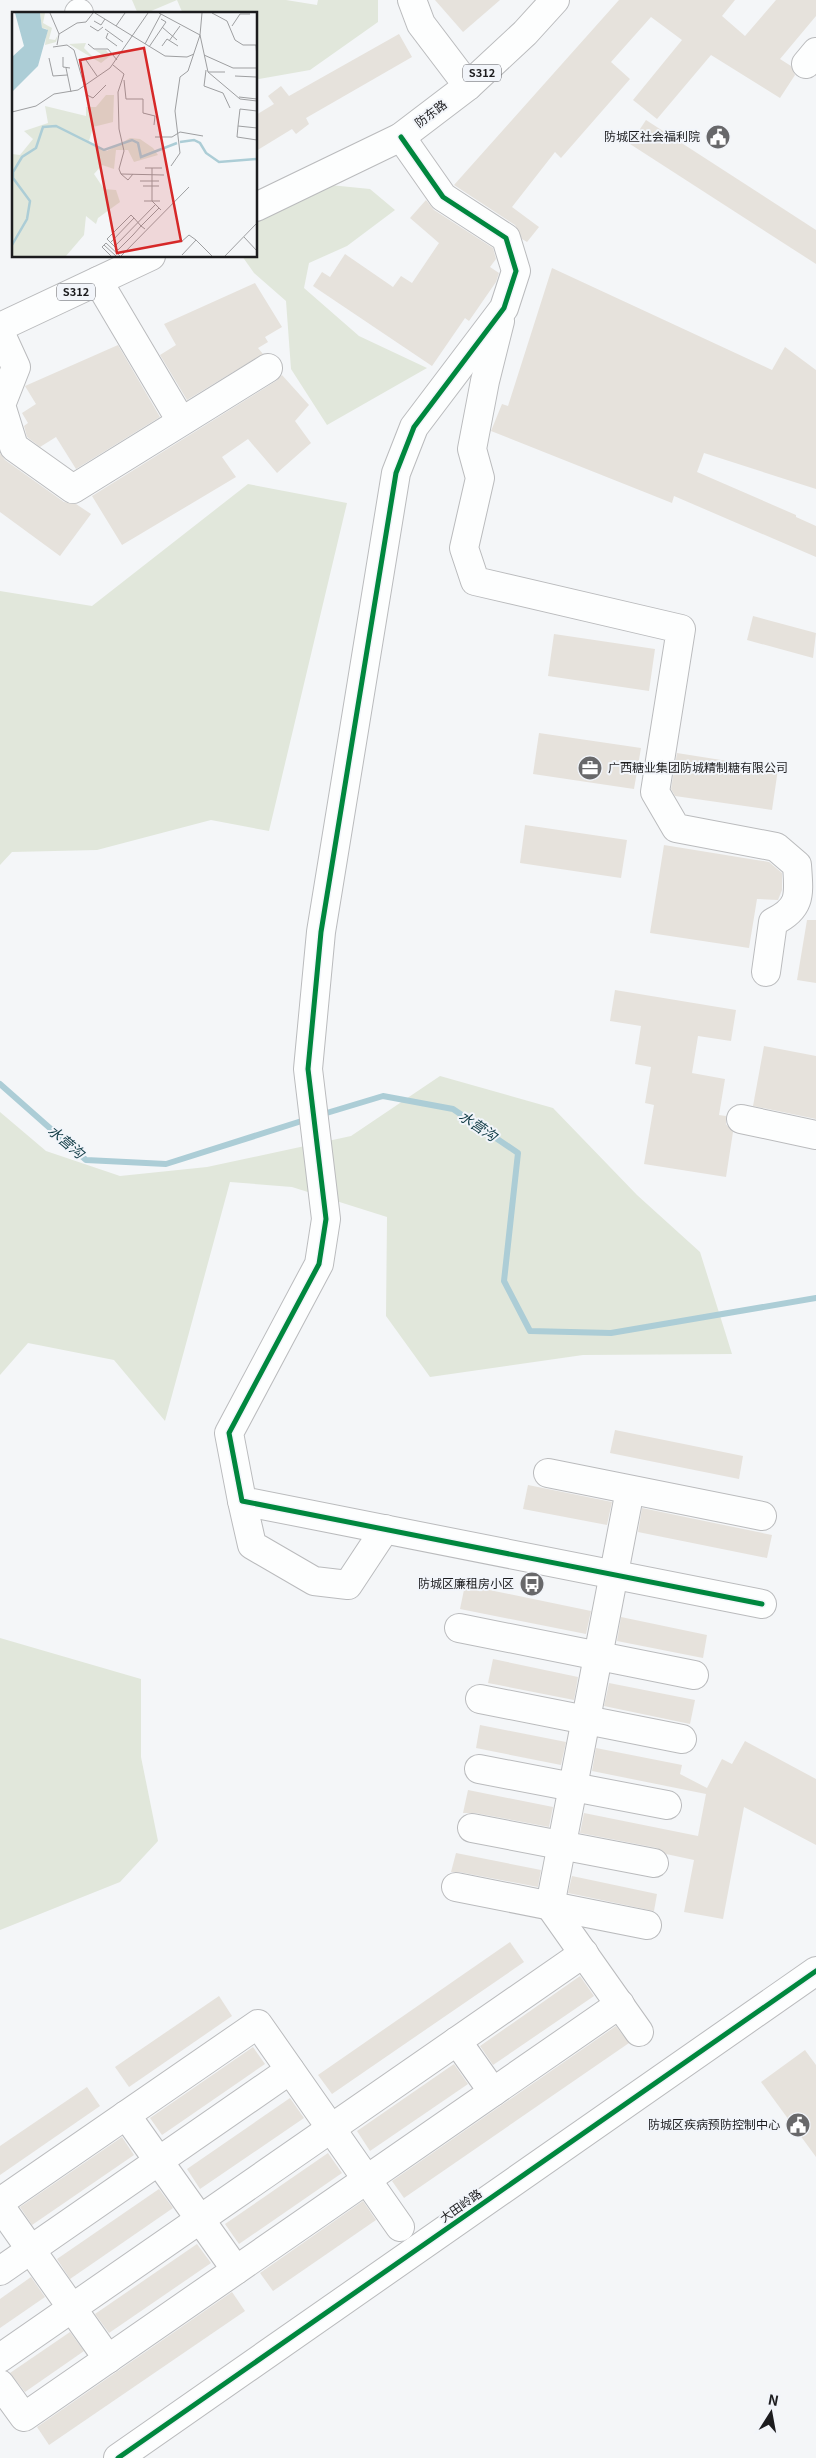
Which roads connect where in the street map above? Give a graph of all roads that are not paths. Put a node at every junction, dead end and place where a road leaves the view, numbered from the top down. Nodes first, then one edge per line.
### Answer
1 (412, 0) edge
2 (555, 0) edge
3 (468, 86) junction
4 (401, 137) junction
5 (258, 206) edge
6 (147, 258) edge
7 (98, 282) junction
8 (504, 308) junction
9 (0, 327) edge
10 (0, 332) edge
11 (268, 368) dead end
12 (181, 421) junction
13 (766, 972) dead end
14 (741, 1119) dead end
15 (816, 1135) edge
16 (548, 1473) dead end
17 (630, 1490) junction
18 (242, 1501) junction
19 (762, 1516) dead end
20 (385, 1529) junction
21 (613, 1574) junction
22 (762, 1604) dead end
23 (459, 1628) dead end
24 (598, 1656) junction
25 (694, 1675) dead end
26 (480, 1699) dead end
27 (586, 1720) junction
28 (682, 1739) dead end
29 (479, 1769) dead end
30 (573, 1787) junction
31 (667, 1805) dead end
32 (472, 1828) dead end
33 (561, 1845) junction
34 (654, 1863) dead end
35 (456, 1887) dead end
36 (550, 1906) junction
37 (647, 1925) dead end
38 (584, 1953) junction
39 (816, 1970) edge
40 (620, 2004) junction
41 (639, 2032) dead end
42 (457, 2041) junction
43 (290, 2070) junction
44 (493, 2092) junction
45 (126, 2115) junction
46 (331, 2129) junction
47 (159, 2161) junction
48 (367, 2180) junction
49 (0, 2204) edge
50 (200, 2219) junction
51 (400, 2227) dead end
52 (31, 2250) junction
53 (236, 2270) junction
54 (0, 2271) edge
55 (72, 2308) junction
56 (0, 2358) edge
57 (108, 2359) junction
58 (0, 2384) edge
59 (118, 2458) edge

1 - 3 street
2 - 3 street, 防东路 / S312
3 - 4 street, 防东路 / S312
4 - 5 street, 防东路 / S312
4 - 8 street
6 - 7 street, S312
7 - 9 street, S312
7 - 12 street
8 - 13 street
8 - 18 street
10 - 12 street
11 - 12 street
14 - 15 street
16 - 17 street
17 - 19 street
17 - 21 street
18 - 20 street
18 - 20 street
20 - 21 street
21 - 22 street
21 - 24 street
23 - 24 street
24 - 25 street
24 - 27 street
26 - 27 street
27 - 28 street
27 - 30 street
29 - 30 street
30 - 31 street
30 - 33 street
32 - 33 street
33 - 34 street
33 - 36 street
35 - 36 street
36 - 37 street
36 - 38 street
38 - 40 street
38 - 42 street
39 - 59 street, 大田岭路
40 - 41 street
40 - 44 street
42 - 44 street
42 - 46 street
43 - 45 street
43 - 46 street
43 - 47 street
44 - 48 street
45 - 47 street
45 - 49 street
46 - 48 street
46 - 50 street
47 - 50 street
47 - 52 street
48 - 51 street
48 - 53 street
49 - 52 street
50 - 53 street
50 - 55 street
52 - 54 street
52 - 55 street
53 - 57 street
55 - 56 street
55 - 57 street
57 - 58 street

